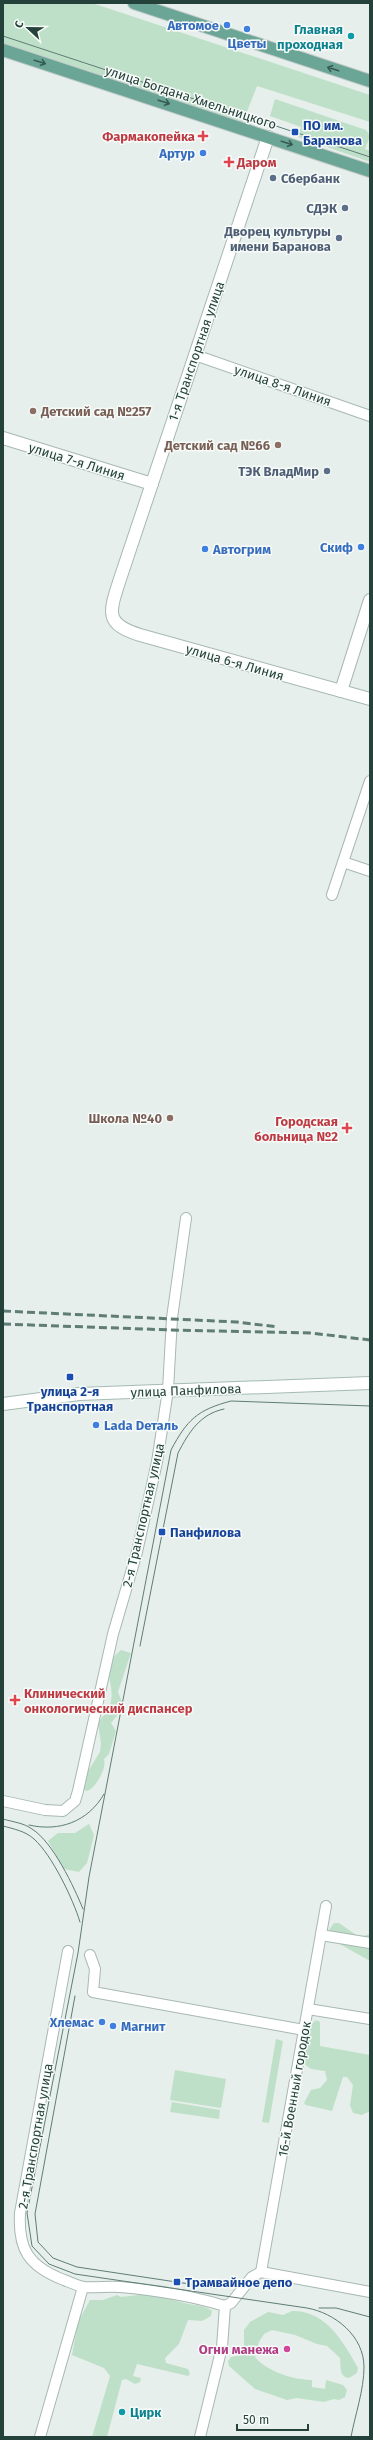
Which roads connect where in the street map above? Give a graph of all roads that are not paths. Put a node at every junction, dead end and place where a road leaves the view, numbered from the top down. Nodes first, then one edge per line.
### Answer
1 (134, 3) edge
2 (3, 50) edge
3 (370, 81) edge
4 (268, 137) junction
5 (370, 171) edge
6 (195, 355) junction
7 (370, 416) edge
8 (3, 438) edge
9 (152, 484) junction
10 (370, 600) edge
11 (111, 611) joint
12 (341, 691) junction
13 (370, 699) edge
14 (370, 782) edge
15 (343, 862) junction
16 (370, 871) edge
17 (332, 895) dead end
18 (186, 1218) dead end
19 (370, 1383) edge
20 (168, 1390) junction
21 (3, 1404) edge
22 (3, 1801) edge
23 (326, 1906) dead end
24 (321, 1935) junction
25 (370, 1943) edge
26 (68, 1951) dead end
27 (90, 1955) dead end
28 (308, 2009) junction
29 (370, 2019) edge
30 (304, 2030) junction
31 (261, 2272) junction
32 (83, 2287) junction
33 (370, 2292) edge
34 (226, 2306) junction
35 (40, 2437) edge
36 (200, 2437) edge

3 -> 1 main road
2 -> 4 main road, улица Богдана Хмельницкого
4 -> 5 main road, улица Богдана Хмельницкого
4 - 6 street, 1-я Транспортная улица
6 - 7 street, улица 8-я Линия
6 - 9 street, 1-я Транспортная улица
8 - 9 street, улица 7-я Линия
9 - 11 street, 1-я Транспортная улица
10 - 12 street
11 - 12 street, улица 6-я Линия
12 - 13 street, улица 6-я Линия
14 - 15 street
15 - 16 street
15 - 17 street
18 - 20 street, 2-я Транспортная улица
19 - 20 street, улица Панфилова
20 - 21 street, улица Панфилова
20 - 22 street, 2-я Транспортная улица
23 - 24 street, 16-й Военный городок
24 - 25 street
24 - 28 street, 16-й Военный городок
26 - 32 street, 2-я Транспортная улица
27 - 30 street
28 - 29 street
28 - 30 street, 16-й Военный городок
30 - 31 street, 16-й Военный городок
31 - 33 street
31 - 34 street
32 - 34 street
32 - 35 street
34 - 36 street

